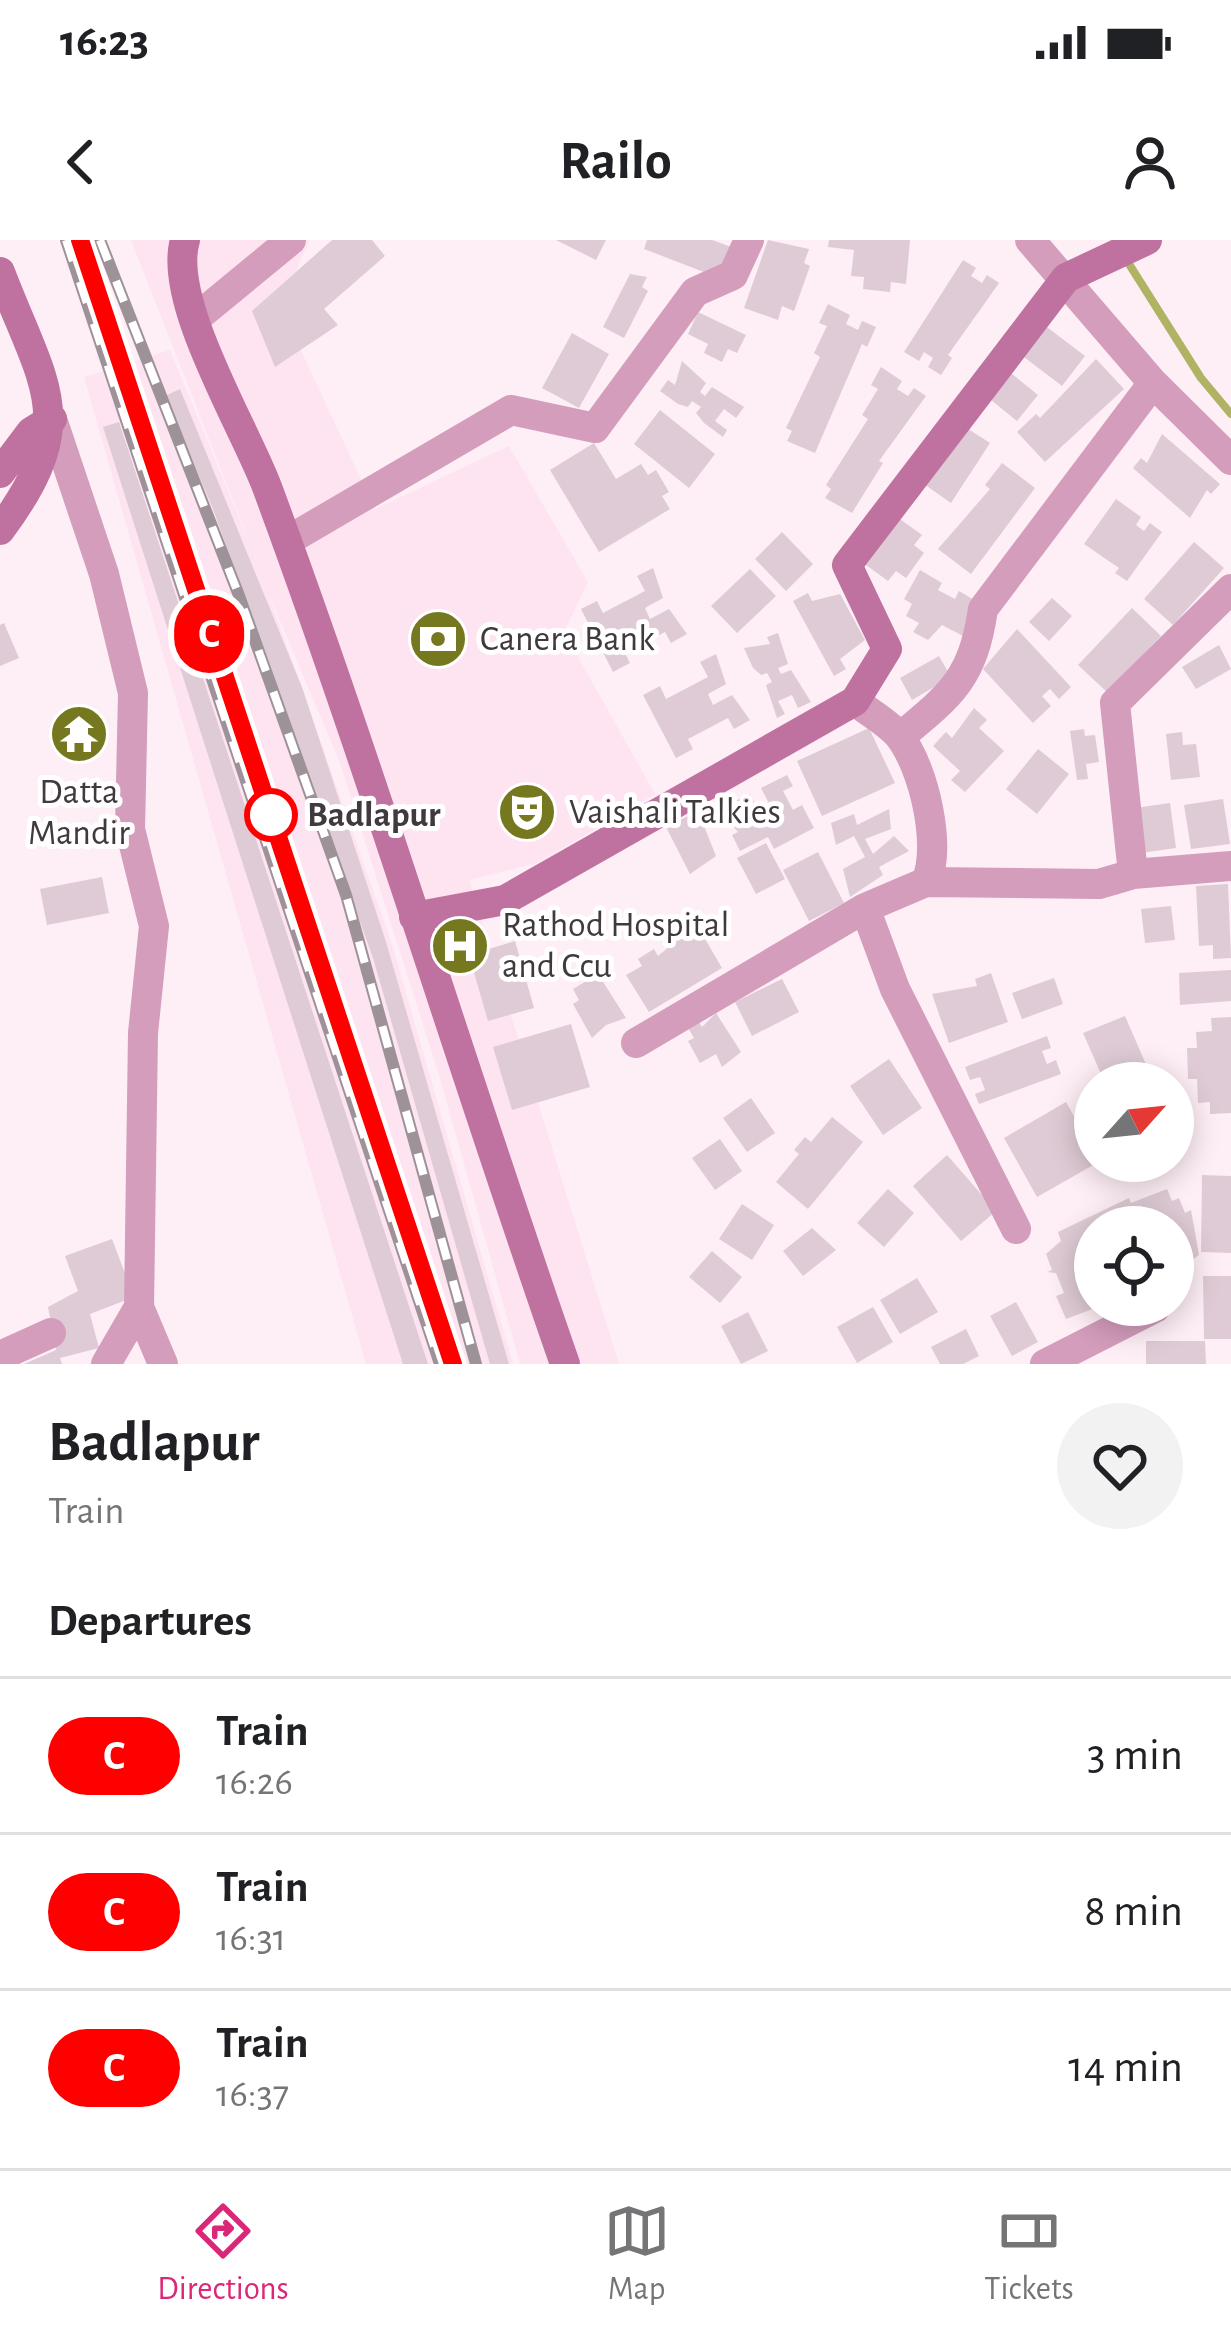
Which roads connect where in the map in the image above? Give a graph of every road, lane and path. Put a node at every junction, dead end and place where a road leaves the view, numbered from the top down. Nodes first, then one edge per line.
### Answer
1 (185, 240) edge
2 (291, 240) edge
3 (749, 240) edge
4 (1030, 240) edge
5 (1148, 240) edge
6 (0, 272) edge
7 (1077, 272) junction
8 (195, 319) junction
9 (1153, 383) junction
10 (52, 418) junction
11 (1231, 460) edge
12 (0, 473) edge
13 (0, 530) edge
14 (286, 541) junction
15 (1231, 590) edge
16 (855, 701) junction
17 (900, 737) junction
18 (1231, 866) edge
19 (1133, 874) junction
20 (926, 882) junction
21 (865, 908) junction
22 (414, 917) junction
23 (636, 1043) dead end
24 (1016, 1229) dead end
25 (140, 1307) junction
26 (1120, 1326) edge
27 (51, 1333) dead end
28 (0, 1356) edge
29 (106, 1364) edge
30 (163, 1364) edge
31 (565, 1364) edge
32 (1045, 1364) edge

1 - 8 main road
2 - 8 street
3 - 14 street
4 - 7 street
5 - 7 main road
6 - 10 main road
7 - 9 street
7 - 16 main road
8 - 14 main road
9 - 11 street
9 - 17 street
10 - 12 main road
10 - 13 main road
10 - 25 street
14 - 22 main road
15 - 19 street
16 - 17 street
16 - 22 main road
17 - 20 street
18 - 19 street
19 - 20 street
20 - 21 street
21 - 23 street
21 - 24 street
22 - 31 main road
25 - 29 street
25 - 30 street
26 - 32 street
27 - 28 street

